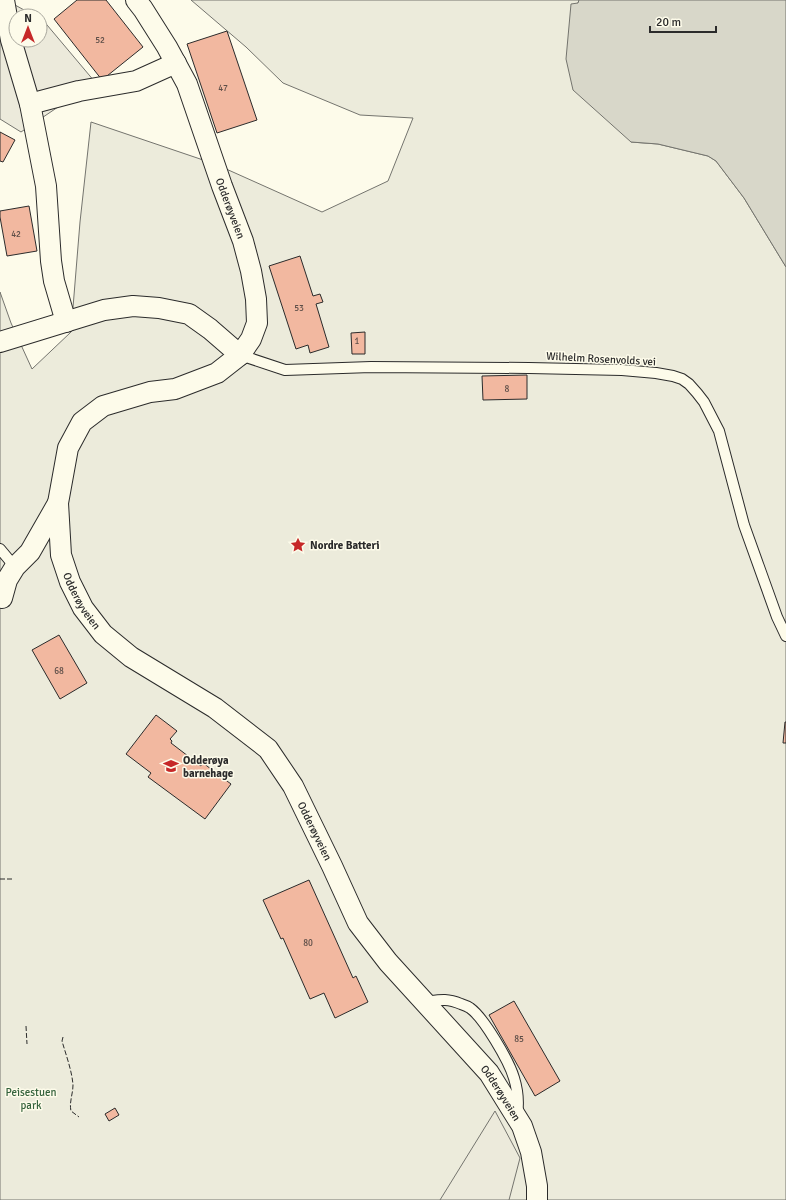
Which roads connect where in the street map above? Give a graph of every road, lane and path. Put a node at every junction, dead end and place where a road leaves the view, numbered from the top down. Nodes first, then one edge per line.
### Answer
1 (4, 0) edge
2 (136, 0) edge
3 (176, 63) junction
4 (30, 104) junction
5 (66, 322) junction
6 (0, 342) edge
7 (240, 355) junction
8 (58, 503) junction
9 (0, 549) edge
10 (15, 567) junction
11 (2, 598) dead end
12 (786, 636) edge
13 (425, 1002) junction
14 (517, 1117) junction
15 (537, 1200) edge

1 - 4 street
2 - 3 street, Odderøyveien
3 - 4 street
3 - 7 street, Odderøyveien
4 - 5 street
5 - 6 street
5 - 7 street
7 - 8 street, Odderøyveien
7 - 12 lane, Wilhelm Rosenvolds vei
8 - 10 street, Odderøyveien
8 - 13 street, Odderøyveien
9 - 10 lane
10 - 11 street, Odderøyveien
13 - 14 street, Odderøyveien
13 - 14 lane
14 - 15 street, Odderøyveien

